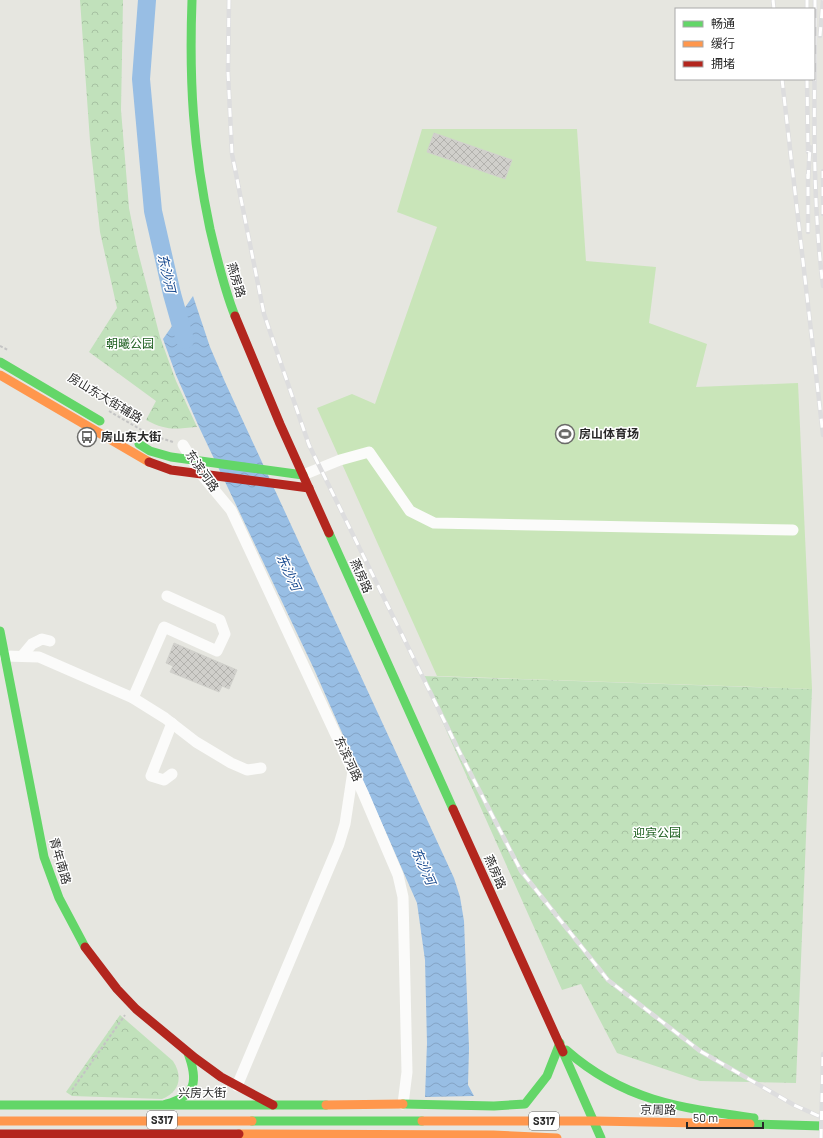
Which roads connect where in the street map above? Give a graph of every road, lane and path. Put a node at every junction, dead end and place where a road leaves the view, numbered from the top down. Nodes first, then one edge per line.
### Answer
1 (192, 0) edge
2 (0, 346) edge
3 (14, 354) dead end
4 (3, 363) edge
5 (0, 375) edge
6 (108, 410) dead end
7 (111, 428) dead end
8 (130, 439) dead end
9 (183, 445) joint
10 (193, 461) junction
11 (201, 474) junction
12 (303, 475) junction
13 (309, 488) junction
14 (794, 530) dead end
15 (167, 596) dead end
16 (0, 631) edge
17 (50, 641) dead end
18 (5, 656) junction
19 (22, 656) junction
20 (133, 698) junction
21 (172, 723) junction
22 (261, 768) dead end
23 (353, 771) junction
24 (172, 774) dead end
25 (125, 1014) dead end
26 (560, 1043) junction
27 (187, 1052) junction
28 (237, 1086) junction
29 (69, 1094) dead end
30 (41, 1104) junction
31 (403, 1104) junction
32 (525, 1104) junction
33 (0, 1105) edge
34 (164, 1105) junction
35 (273, 1105) junction
36 (0, 1116) edge
37 (324, 1120) junction
38 (0, 1121) edge
39 (506, 1121) junction
40 (595, 1121) junction
41 (798, 1125) junction
42 (823, 1126) edge
43 (0, 1134) edge
44 (226, 1136) edge
45 (389, 1136) edge
46 (557, 1138) edge
47 (601, 1138) edge

1 - 12 main road, 燕房路
2 - 3 path
4 - 5 main road
4 - 7 main road
5 - 11 main road
6 - 9 path, 房山东大街辅路
8 - 10 main road
9 - 10 street, 东滨河路
10 - 11 street, 东滨河路
10 - 12 main road
11 - 13 main road
11 - 23 street, 东滨河路
12 - 13 main road, 燕房路
12 - 14 street
13 - 26 main road, 燕房路
15 - 20 street
16 - 18 main road, 青年南路
17 - 19 street
18 - 19 street
18 - 27 main road, 青年南路
19 - 20 street
20 - 21 street
21 - 22 street
21 - 24 street
23 - 28 street
23 - 31 street, 东滨河路
25 - 29 path
26 - 32 main road
26 - 40 main road, 燕房路
26 - 41 main road
27 - 28 main road, 青年南路
27 - 34 main road, 青年南路
28 - 35 main road, 青年南路
30 - 33 main road, 兴房大街 / S317
30 - 34 main road, 兴房大街 / S317
30 - 36 main road
31 - 32 main road, 兴房大街
31 - 35 main road, 兴房大街 / S317
32 - 39 main road
34 - 35 main road, 兴房大街 / S317
35 - 37 main road
37 - 38 main road, S317
37 - 39 main road, 京周路 / S317
39 - 40 main road, 京周路 / S317
40 - 41 main road, 京周路 / S317
40 - 47 main road, 燕房路
41 - 42 main road, 京周路 / S317
43 - 44 main road, S317
44 - 45 main road, S317
45 - 46 main road, S317

